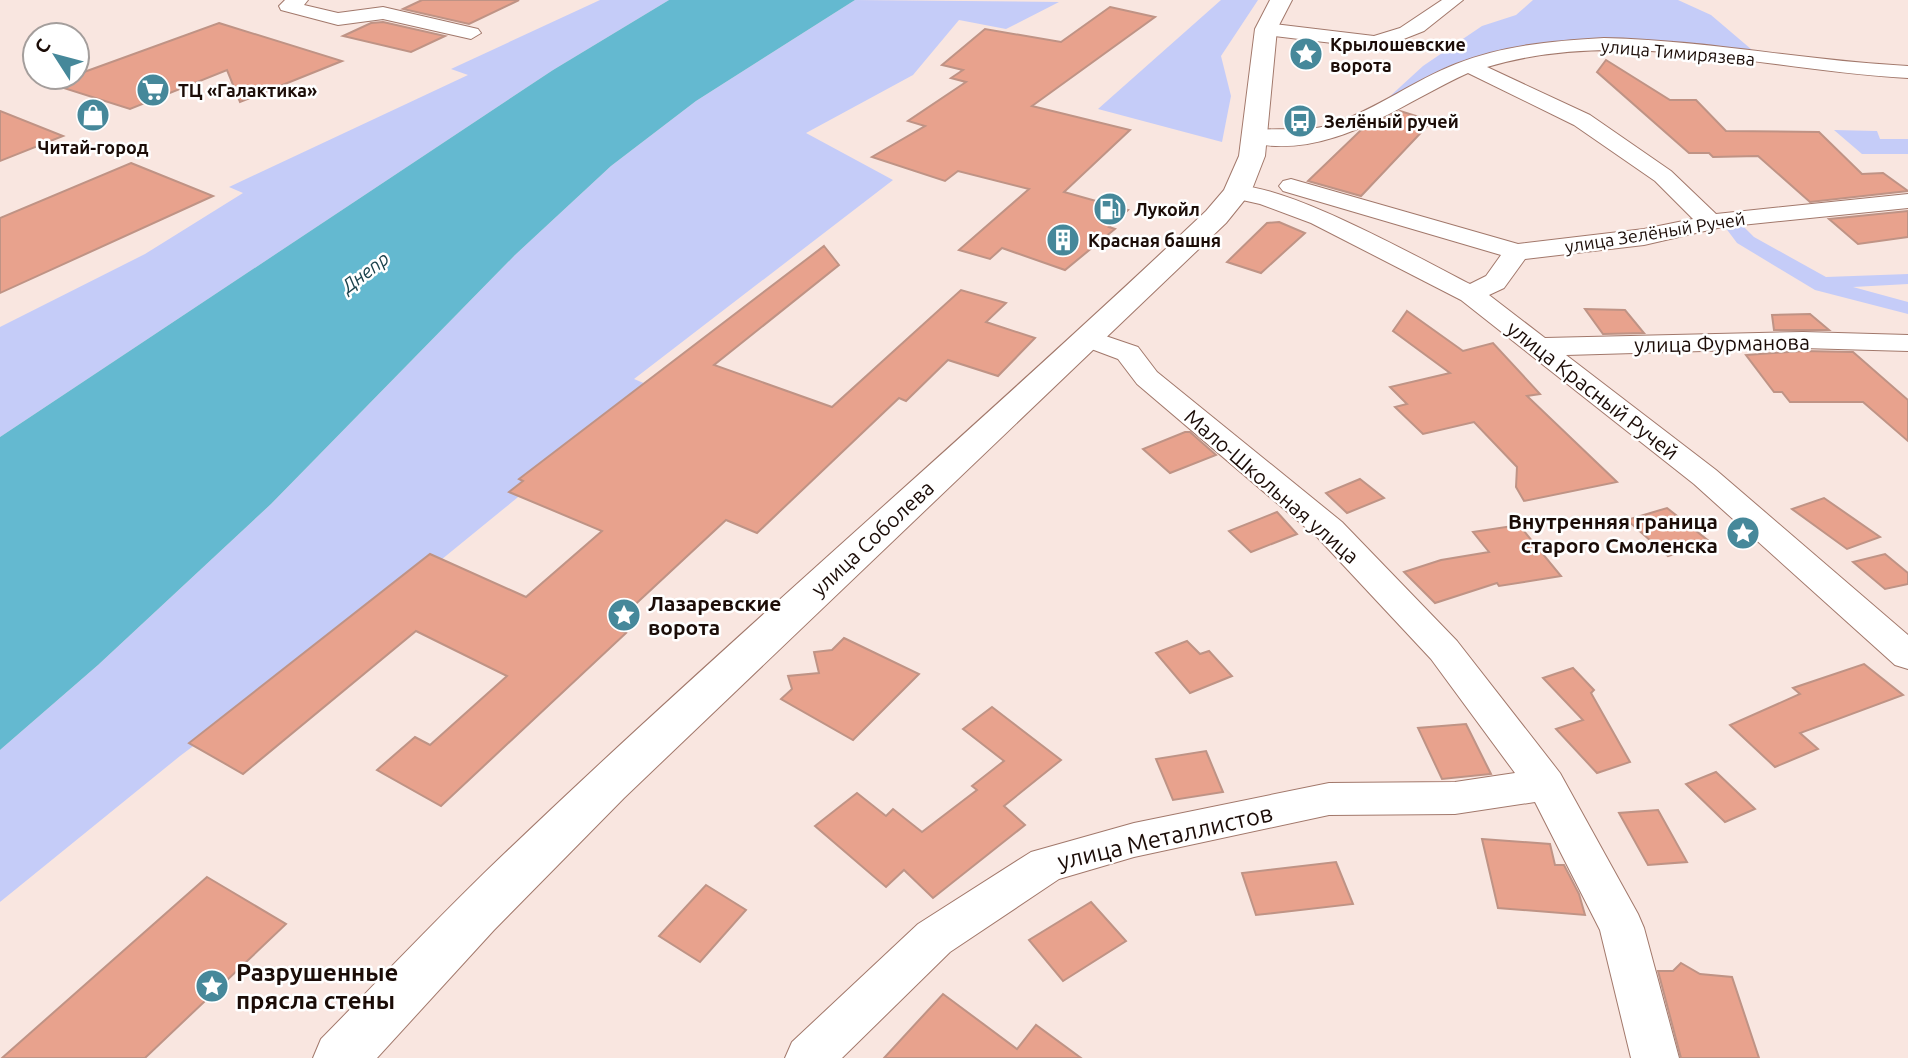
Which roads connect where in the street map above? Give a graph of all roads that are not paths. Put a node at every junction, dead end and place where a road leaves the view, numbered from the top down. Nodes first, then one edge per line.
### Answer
1 (299, 0) edge
2 (1280, 0) edge
3 (1454, 0) edge
4 (1266, 29) junction
5 (471, 33) dead end
6 (1469, 66) junction
7 (1908, 72) edge
8 (1254, 136) junction
9 (1241, 184) junction
10 (1908, 201) edge
11 (1710, 222) junction
12 (1517, 251) junction
13 (1470, 293) junction
14 (1088, 338) junction
15 (1908, 343) edge
16 (1536, 347) junction
17 (1908, 656) edge
18 (1546, 784) junction
19 (341, 1058) edge
20 (809, 1058) edge
21 (1655, 1058) edge

1 - 5 street
2 - 4 main road, улица Соболева
3 - 4 street
4 - 8 main road, улица Соболева
6 - 7 street, улица Тимирязева
6 - 8 street, улица Тимирязева
6 - 11 street
8 - 9 main road, улица Соболева
9 - 12 street, улица Зелёный Ручей
9 - 13 street, улица Красный Ручей
9 - 14 main road, улица Соболева
10 - 11 street, улица Зелёный Ручей
11 - 12 street, улица Зелёный Ручей
12 - 13 street
13 - 16 street, улица Красный Ручей
14 - 18 street, Мало-Школьная улица
14 - 19 main road, улица Соболева
15 - 16 street, улица Фурманова
16 - 17 street, улица Красный Ручей
18 - 20 street, улица Металлистов
18 - 21 street, Мало-Школьная улица

